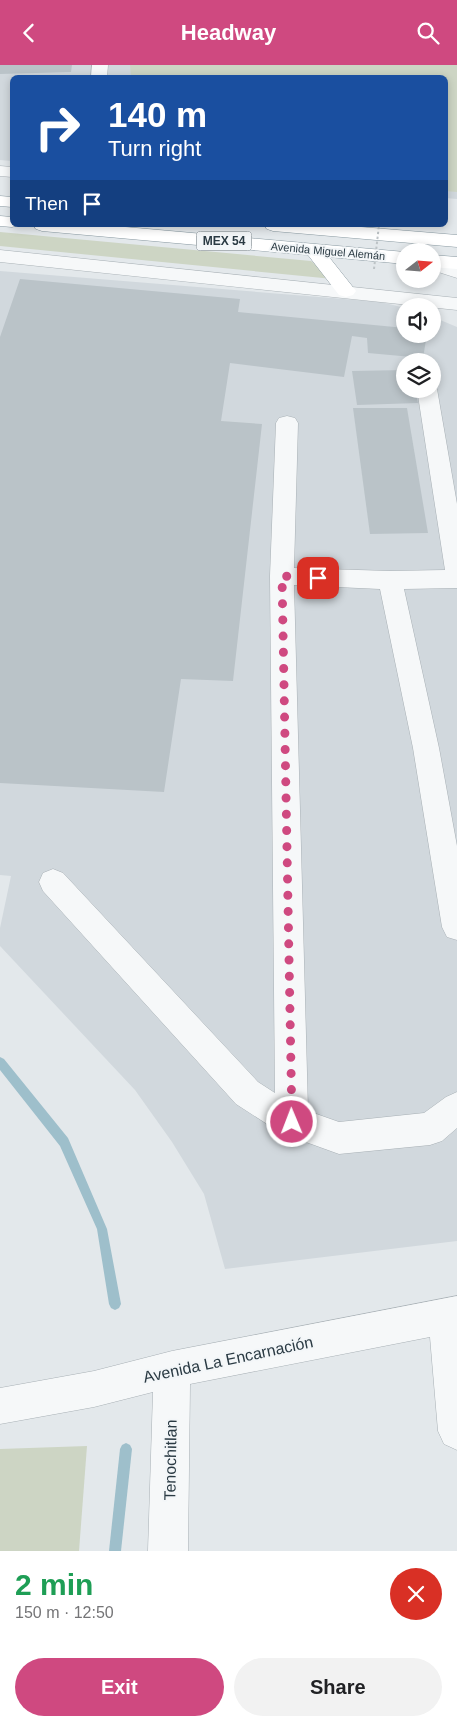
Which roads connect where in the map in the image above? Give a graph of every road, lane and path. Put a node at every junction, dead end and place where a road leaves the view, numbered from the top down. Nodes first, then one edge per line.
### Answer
1 (65, 227) edge
2 (296, 227) edge
3 (379, 227) edge
4 (457, 241) edge
5 (313, 249) junction
6 (0, 256) edge
7 (396, 257) edge
8 (441, 263) edge
9 (457, 263) edge
10 (441, 266) edge
11 (374, 269) dead end
12 (457, 272) edge
13 (346, 291) junction
14 (457, 304) edge
15 (428, 398) edge
16 (287, 423) dead end
17 (457, 574) edge
18 (282, 576) junction
19 (457, 579) edge
20 (390, 580) junction
21 (53, 882) dead end
22 (457, 927) edge
23 (457, 1109) edge
24 (292, 1122) junction
25 (452, 1314) edge
26 (159, 1372) junction
27 (0, 1406) edge
28 (457, 1431) edge
29 (168, 1551) edge

1 - 5 highway, Avenida Miguel Alemán / MEX 54
2 - 4 highway, Avenida Miguel Alemán
3 - 11 path, bridge
5 - 7 highway, Avenida Miguel Alemán / MEX 54
5 - 13 highway
6 - 13 street
8 - 9 highway
10 - 12 street
13 - 14 street
15 - 17 street
16 - 18 street
18 - 20 street
18 - 24 street
19 - 20 street
20 - 22 street
21 - 24 street
23 - 24 street
25 - 26 street, Avenida La Encarnación
25 - 28 street
26 - 27 street, Avenida La Encarnación
26 - 29 street, Tenochitlan

